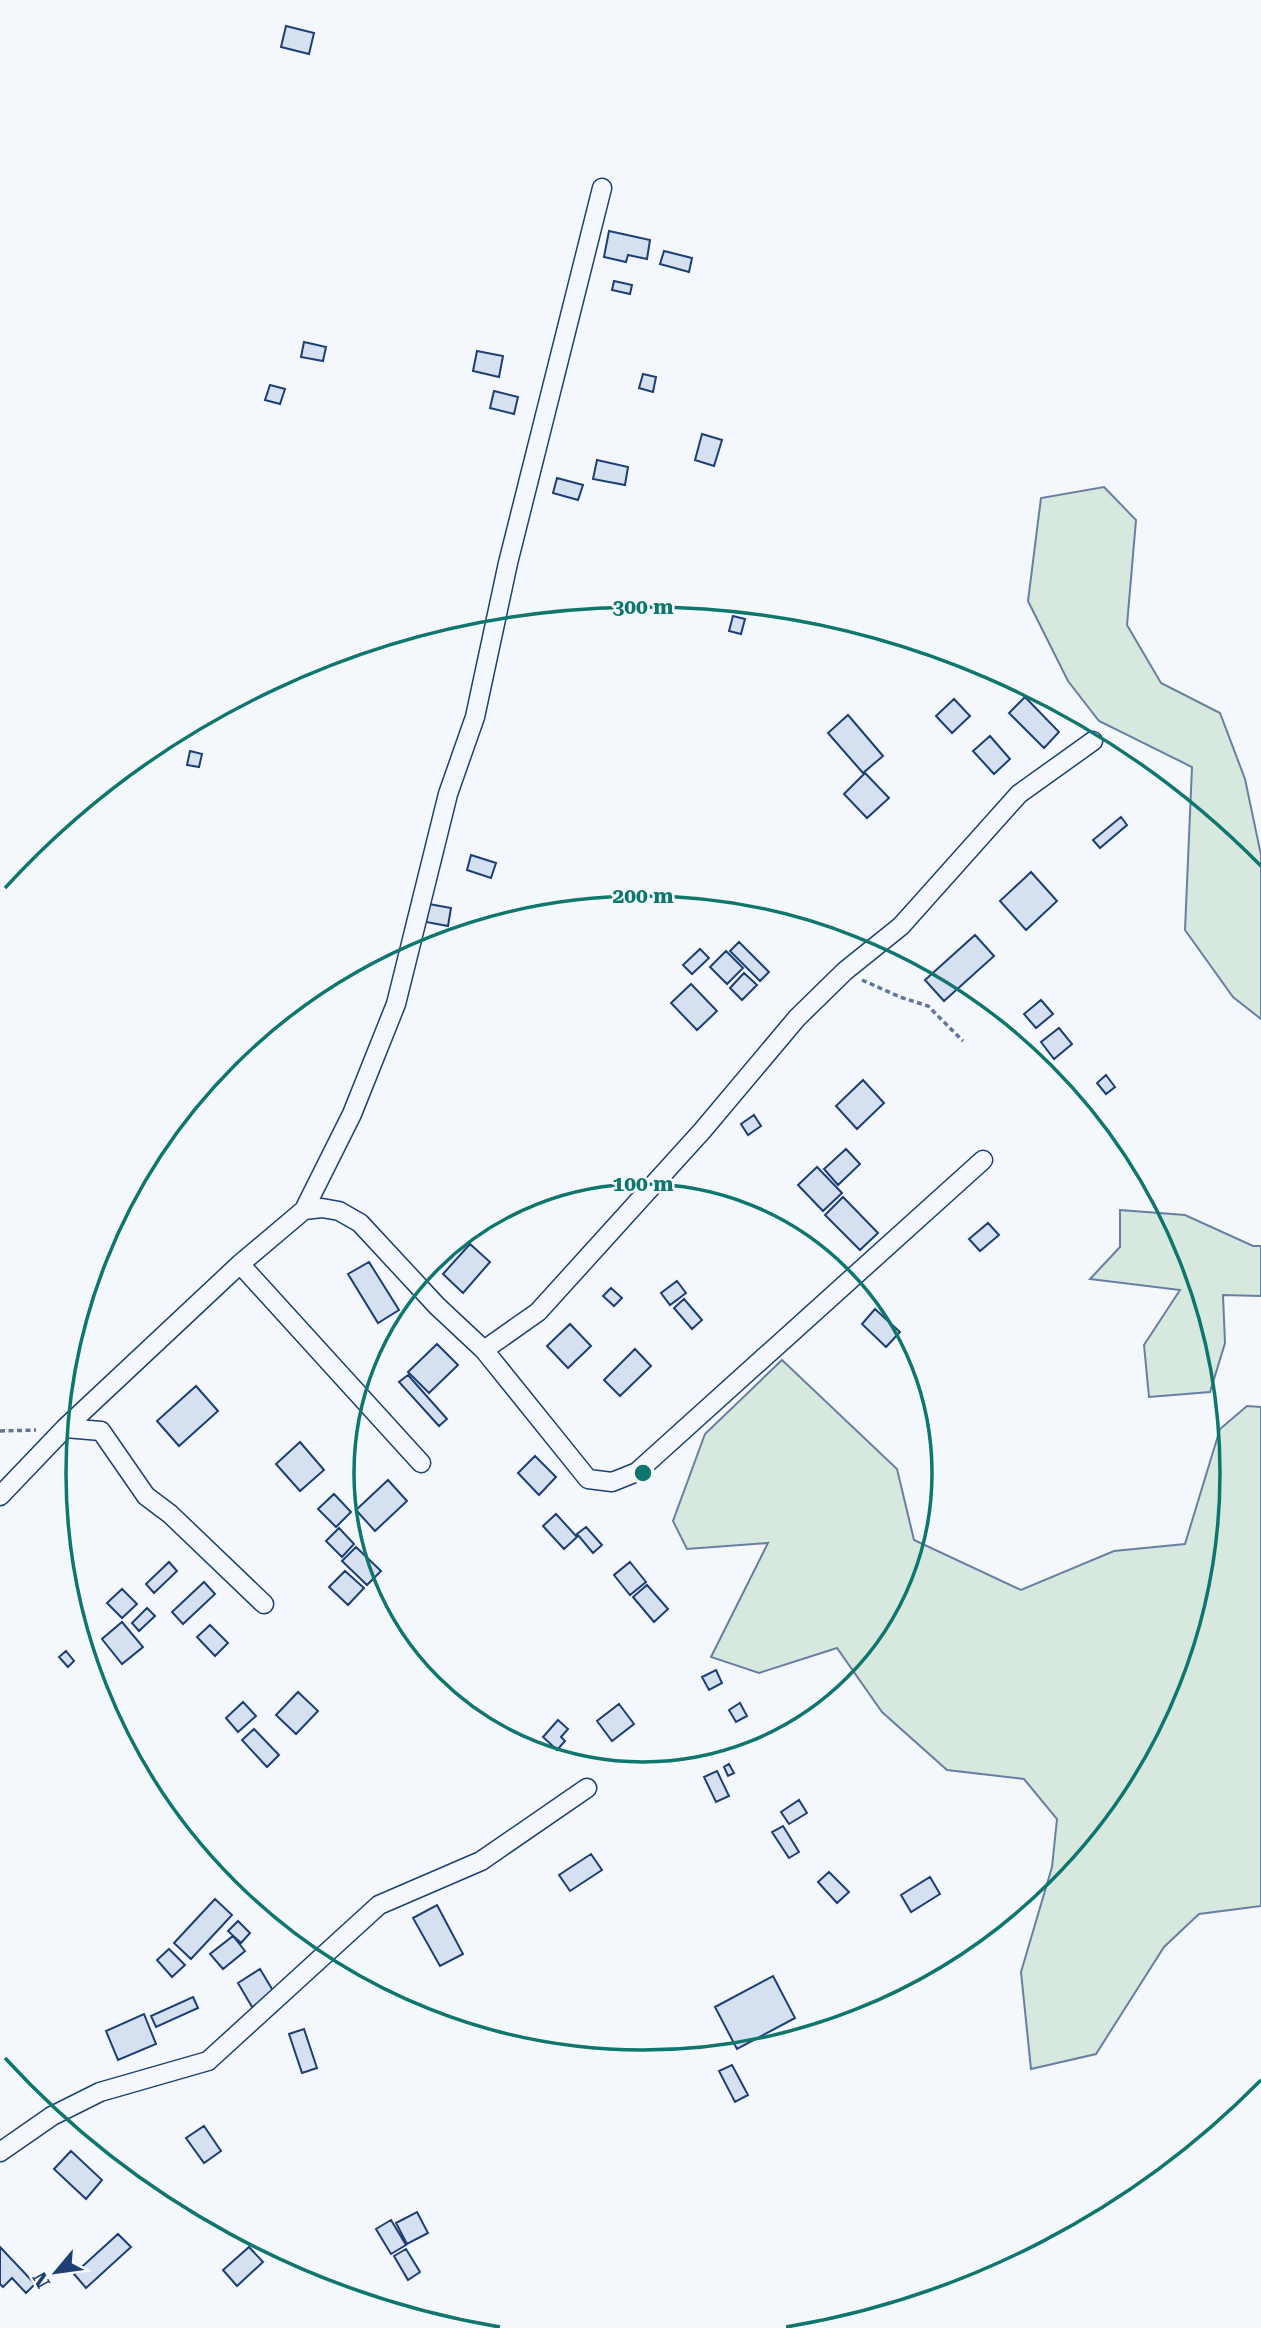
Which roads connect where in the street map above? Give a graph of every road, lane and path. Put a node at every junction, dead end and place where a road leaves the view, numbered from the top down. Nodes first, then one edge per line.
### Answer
1 (602, 188) dead end
2 (1093, 741) dead end
3 (845, 971) junction
4 (963, 1041) dead end
5 (983, 1160) dead end
6 (303, 1210) junction
7 (240, 1264) junction
8 (484, 1350) junction
9 (65, 1428) junction
10 (0, 1431) edge
11 (421, 1464) dead end
12 (0, 1496) edge
13 (264, 1604) dead end
14 (587, 1788) dead end
15 (0, 2152) edge

1 - 6 street
2 - 3 street
3 - 4 path
3 - 8 street
5 - 8 street
6 - 7 street
6 - 8 street
7 - 9 street
7 - 11 street
9 - 10 path
9 - 12 street
9 - 13 street
14 - 15 street

